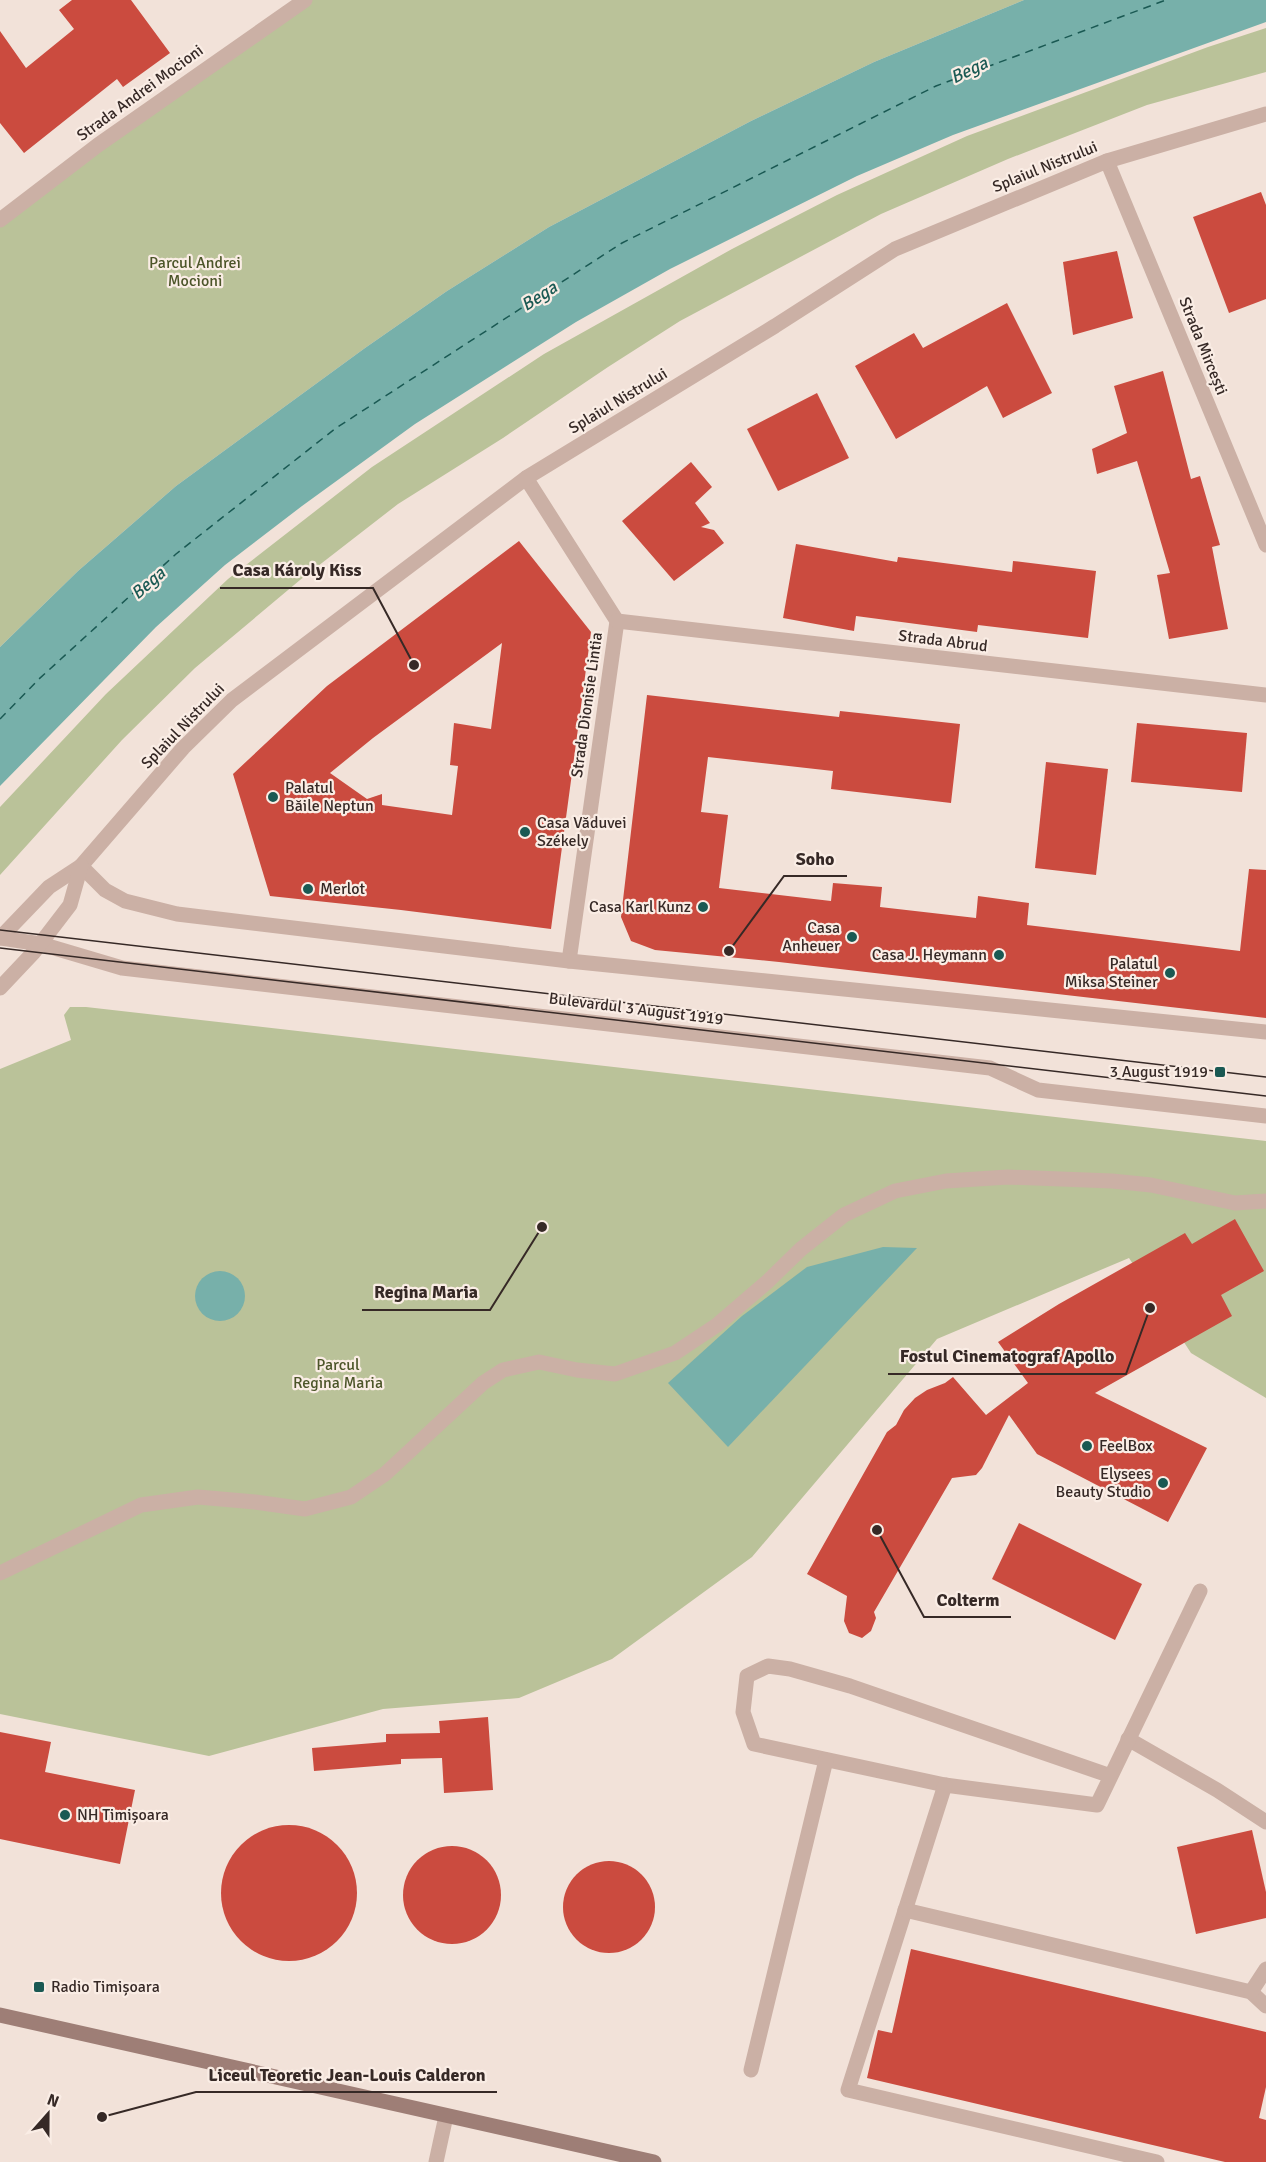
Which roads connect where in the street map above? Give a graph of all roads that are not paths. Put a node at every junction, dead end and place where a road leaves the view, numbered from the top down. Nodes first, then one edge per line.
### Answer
1 (304, 0) edge
2 (1266, 114) edge
3 (1107, 161) junction
4 (3, 212) edge
5 (526, 478) junction
6 (1266, 545) edge
7 (617, 621) junction
8 (1266, 695) edge
9 (81, 866) junction
10 (0, 938) edge
11 (41, 944) junction
12 (569, 961) junction
13 (0, 988) edge
14 (1266, 1032) edge
15 (1266, 1116) edge
16 (1266, 1202) edge
17 (0, 1573) edge
18 (1200, 1591) dead end
19 (1128, 1739) junction
20 (826, 1760) junction
21 (1111, 1776) junction
22 (945, 1785) junction
23 (1266, 1822) edge
24 (905, 1910) junction
25 (1266, 1969) edge
26 (1251, 1992) junction
27 (1266, 2006) edge
28 (0, 2015) edge
29 (751, 2070) dead end
30 (446, 2116) junction
31 (436, 2162) edge
32 (654, 2162) edge
33 (1157, 2162) edge

1 - 4 street, Strada Andrei Mocioni
2 - 3 street, Splaiul Nistrului
3 - 5 street, Splaiul Nistrului
3 - 6 street, Strada Mircești
5 - 7 street, Strada Dionisie Lintia
5 - 9 street, Splaiul Nistrului
7 - 8 street, Strada Abrud
7 - 12 street, Strada Dionisie Lintia
9 - 10 street, Splaiul Nistrului
9 - 11 street, Splaiul Nistrului
9 - 12 street
10 - 11 street, Bulevardul 3 August 1919
11 - 13 street, Splaiul Nistrului
11 - 15 street, Bulevardul 3 August 1919
12 - 14 street
16 - 17 street
18 - 19 street
19 - 21 street
19 - 23 street
20 - 21 street
20 - 22 street
20 - 29 street
21 - 22 street
22 - 24 street
24 - 26 street
24 - 33 street
25 - 26 street
26 - 27 street
28 - 30 main road
30 - 31 street
30 - 32 main road

